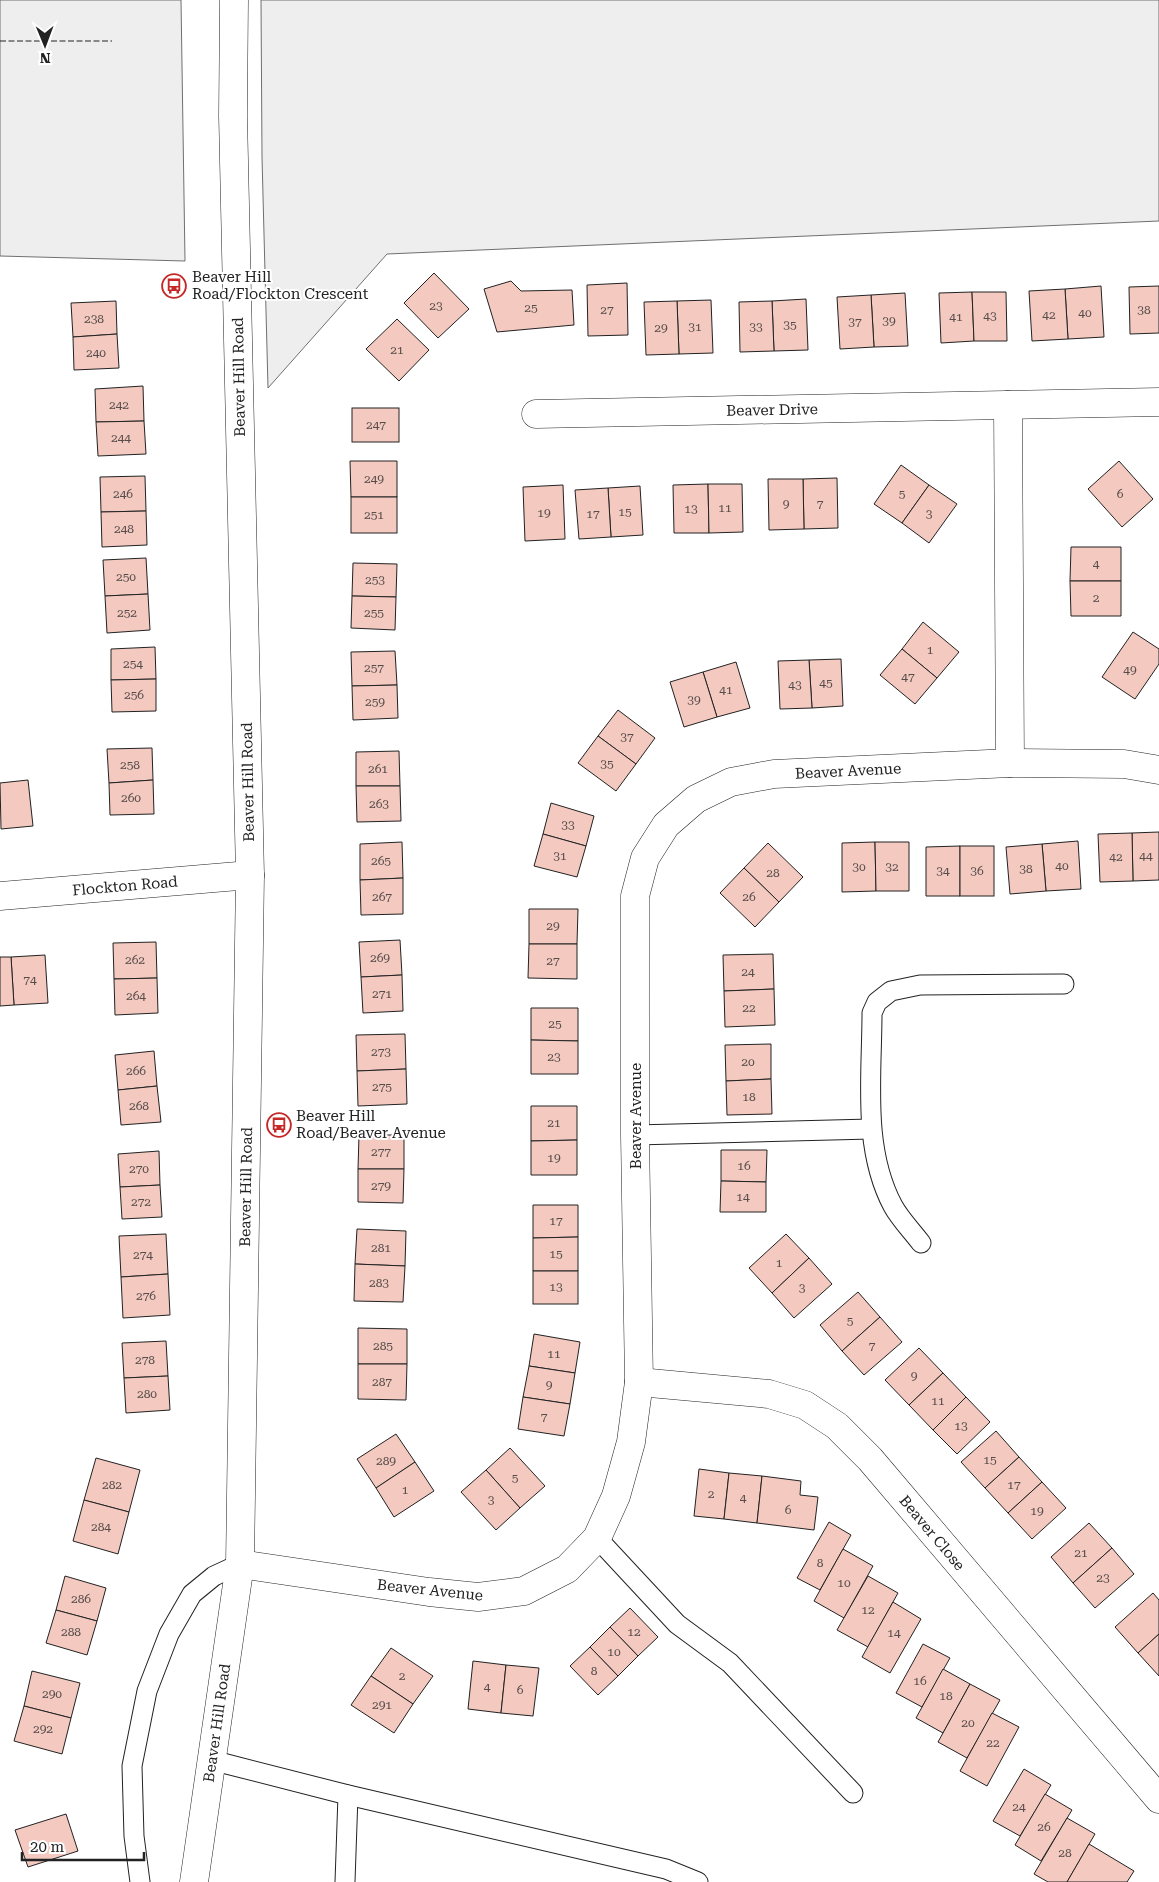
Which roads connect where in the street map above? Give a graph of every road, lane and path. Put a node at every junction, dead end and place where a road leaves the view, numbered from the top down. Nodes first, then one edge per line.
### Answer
1 (234, 0) edge
2 (1159, 402) edge
3 (1008, 405) junction
4 (536, 414) dead end
5 (1010, 763) junction
6 (1159, 770) edge
7 (250, 875) junction
8 (0, 896) edge
9 (1064, 984) dead end
10 (871, 1129) junction
11 (636, 1135) junction
12 (921, 1243) dead end
13 (639, 1382) junction
14 (597, 1538) junction
15 (240, 1564) junction
16 (211, 1760) junction
17 (853, 1793) dead end
18 (348, 1795) junction
19 (1159, 1799) edge
20 (140, 1882) edge
21 (194, 1882) edge
22 (345, 1882) edge
23 (698, 1882) edge

1 - 7 street, Beaver Hill Road
2 - 3 street, Beaver Drive
3 - 4 street, Beaver Drive
3 - 5 street
5 - 6 street, Beaver Avenue
5 - 11 street, Beaver Avenue
7 - 8 street, Flockton Road
7 - 15 street, Beaver Hill Road
9 - 10 lane
10 - 11 lane
10 - 12 lane
11 - 13 street, Beaver Avenue
13 - 14 street, Beaver Avenue
13 - 19 street, Beaver Close
14 - 15 street, Beaver Avenue
14 - 17 lane
15 - 16 street, Beaver Hill Road
15 - 20 lane
16 - 18 lane
16 - 21 street, Beaver Hill Road
18 - 22 lane
18 - 23 lane

